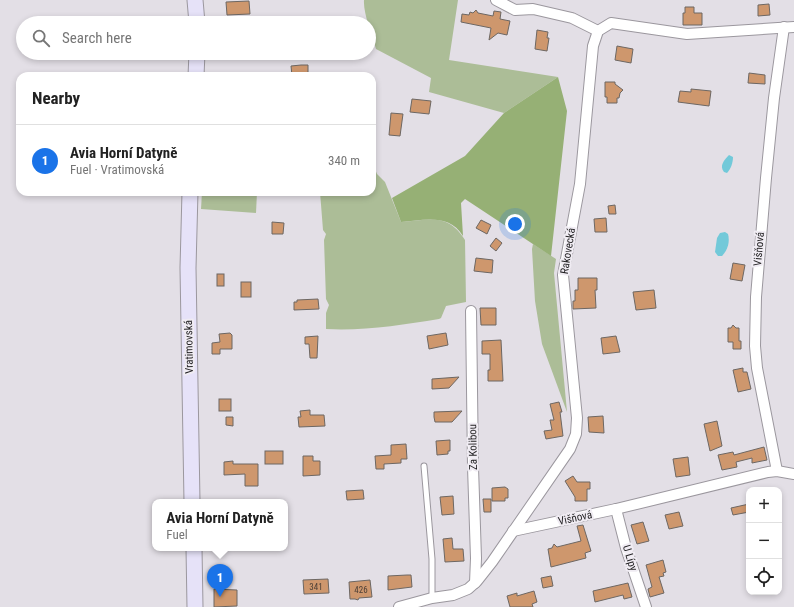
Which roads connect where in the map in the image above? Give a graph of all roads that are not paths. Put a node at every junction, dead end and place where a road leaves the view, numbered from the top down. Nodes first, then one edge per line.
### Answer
1 (195, 0) edge
2 (496, 0) edge
3 (196, 16) edge
4 (789, 27) edge
5 (598, 31) junction
6 (197, 60) edge
7 (196, 72) edge
8 (190, 196) edge
9 (471, 311) dead end
10 (424, 466) dead end
11 (777, 471) junction
12 (794, 474) edge
13 (192, 499) edge
14 (616, 509) junction
15 (513, 531) junction
16 (194, 551) edge
17 (475, 583) junction
18 (432, 598) junction
19 (195, 607) edge
20 (399, 607) edge
21 (646, 607) edge

1 - 3 main road
2 - 5 street
4 - 5 street
4 - 11 street, Višňová
5 - 15 street, Rakovecká
6 - 7 main road
8 - 13 main road, Vratimovská
9 - 17 street, Za Kolibou
10 - 18 lane
11 - 12 street, Višňová
11 - 14 street, Višňová
14 - 15 street, Višňová
14 - 21 street, U Lípy
15 - 17 street, Rakovecká
16 - 19 main road
17 - 18 street, Rakovecká
18 - 20 street, Rakovecká

